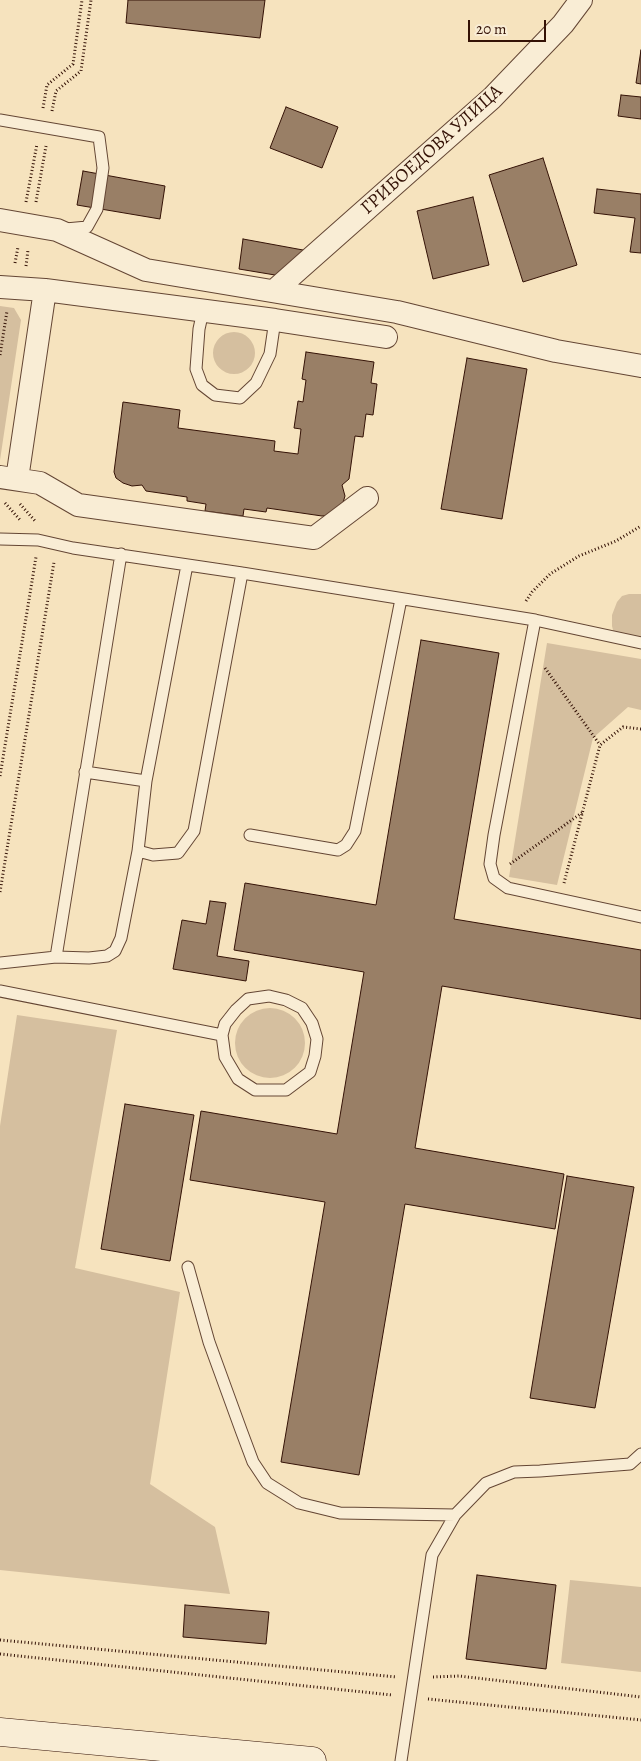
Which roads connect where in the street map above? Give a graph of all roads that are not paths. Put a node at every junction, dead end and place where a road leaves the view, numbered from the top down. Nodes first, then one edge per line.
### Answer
1 (581, 0) edge
2 (0, 120) edge
3 (0, 220) edge
4 (57, 230) junction
5 (5, 288) edge
6 (46, 290) junction
7 (274, 291) junction
8 (202, 311) junction
9 (275, 320) junction
10 (386, 337) dead end
11 (641, 366) edge
12 (8, 478) edge
13 (367, 498) dead end
14 (0, 539) edge
15 (121, 554) junction
16 (187, 564) junction
17 (242, 573) junction
18 (401, 599) junction
19 (535, 620) junction
20 (641, 643) edge
21 (85, 772) junction
22 (146, 781) junction
23 (250, 835) dead end
24 (138, 851) junction
25 (641, 917) edge
26 (56, 957) junction
27 (0, 964) edge
28 (0, 991) edge
29 (222, 1035) junction
30 (188, 1267) dead end
31 (641, 1454) edge
32 (455, 1515) junction
33 (0, 1732) edge
34 (312, 1761) edge
35 (401, 1761) edge

1 - 7 street, ГРИБОЕДОВА УЛИЦА
2 - 4 lane
3 - 4 street
4 - 7 street
5 - 6 street
6 - 8 street
6 - 12 street
7 - 11 street
8 - 9 street
8 - 9 lane
9 - 10 street
12 - 13 street
14 - 15 lane
15 - 16 lane
15 - 21 lane
16 - 17 lane
16 - 22 lane
17 - 18 lane
17 - 24 lane
18 - 19 lane
18 - 23 lane
19 - 20 lane
19 - 25 lane
21 - 22 lane
21 - 26 lane
22 - 24 lane
24 - 26 lane
26 - 27 lane
28 - 29 lane
29 - 29 lane
30 - 32 lane
31 - 32 lane
32 - 35 lane
33 - 34 main road

